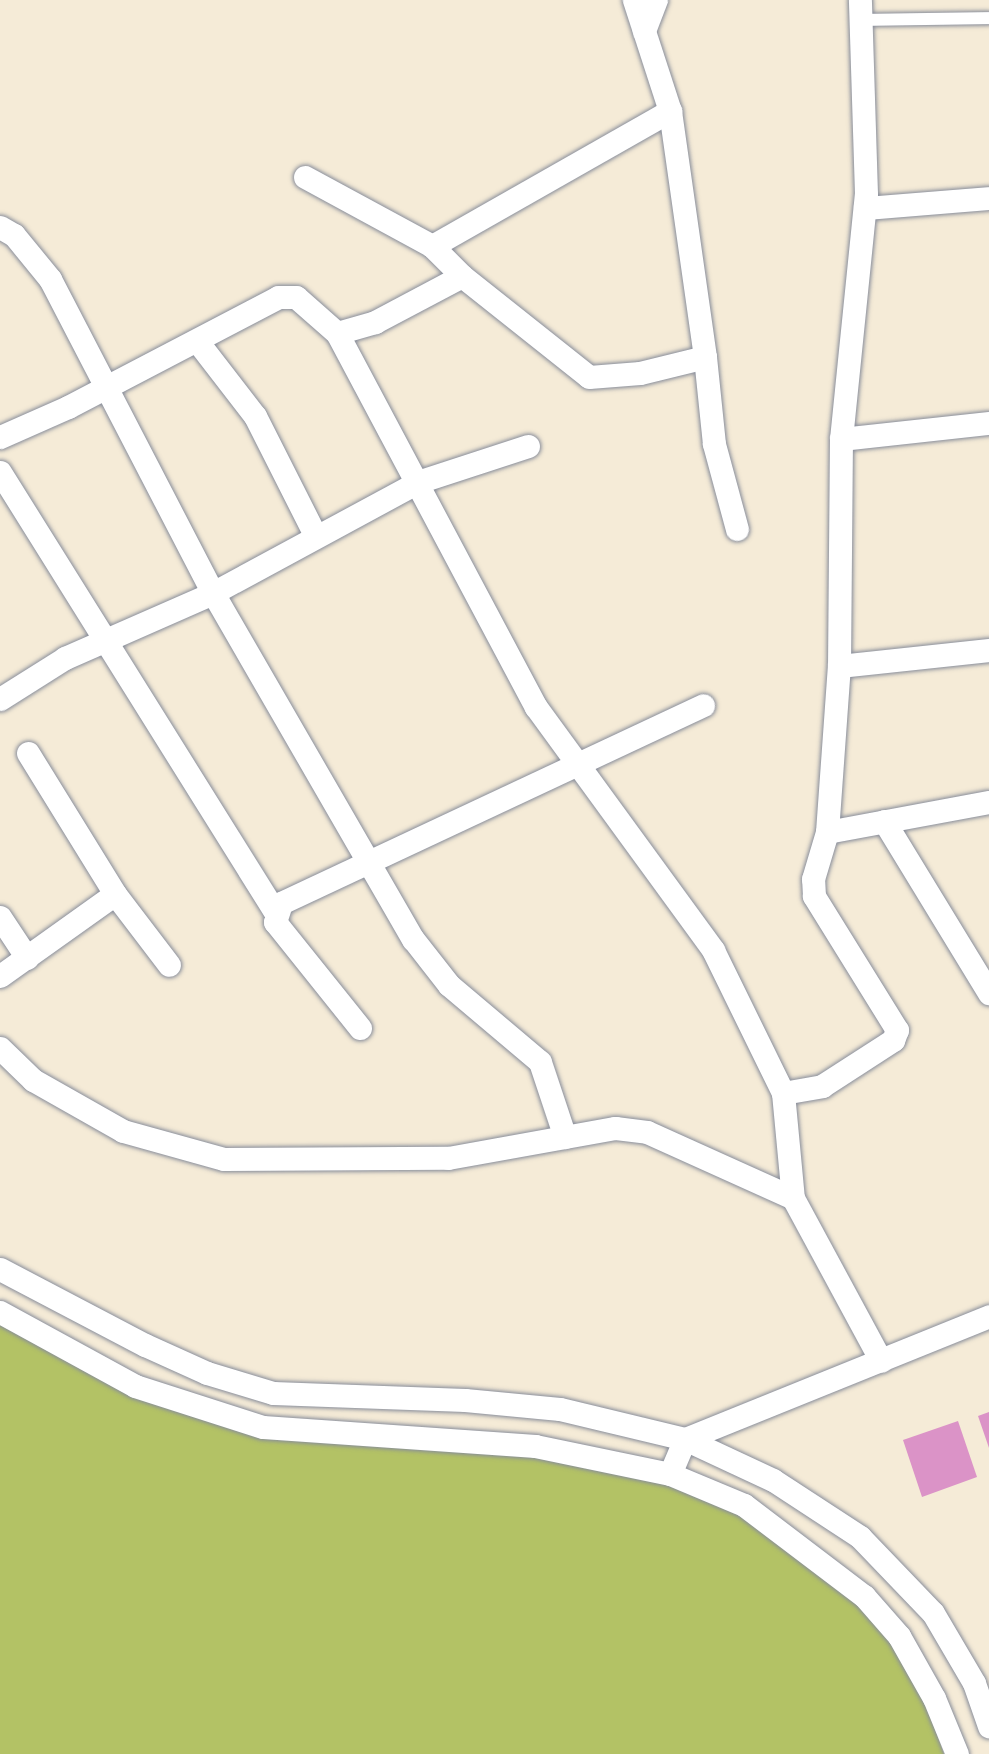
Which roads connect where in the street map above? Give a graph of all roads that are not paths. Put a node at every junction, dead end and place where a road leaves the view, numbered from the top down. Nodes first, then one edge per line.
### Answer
1 (634, 0) edge
2 (656, 0) edge
3 (862, 10) edge
4 (989, 18) edge
5 (644, 31) junction
6 (670, 111) junction
7 (305, 177) dead end
8 (989, 198) edge
9 (865, 208) junction
10 (0, 227) edge
11 (432, 246) junction
12 (462, 276) junction
13 (337, 333) junction
14 (197, 341) junction
15 (705, 357) junction
16 (108, 386) junction
17 (989, 423) edge
18 (0, 437) edge
19 (841, 439) junction
20 (528, 446) dead end
21 (0, 472) edge
22 (418, 482) junction
23 (737, 529) dead end
24 (315, 535) junction
25 (213, 593) junction
26 (109, 641) junction
27 (989, 650) edge
28 (839, 666) junction
29 (0, 699) edge
30 (703, 705) dead end
31 (28, 752) dead end
32 (578, 767) junction
33 (989, 802) edge
34 (884, 821) junction
35 (827, 832) junction
36 (366, 864) junction
37 (115, 894) junction
38 (275, 912) junction
39 (0, 916) edge
40 (27, 958) junction
41 (169, 965) dead end
42 (0, 976) edge
43 (989, 993) edge
44 (360, 1028) dead end
45 (0, 1048) edge
46 (783, 1093) junction
47 (565, 1137) junction
48 (793, 1198) junction
49 (0, 1269) edge
50 (0, 1312) edge
51 (989, 1316) edge
52 (881, 1361) junction
53 (685, 1439) junction
54 (670, 1475) junction
55 (989, 1726) edge
56 (957, 1754) edge

1 - 5 street
2 - 5 street
3 - 4 lane
3 - 9 street
5 - 6 street
6 - 11 street
6 - 15 street
7 - 11 street
8 - 9 street
9 - 19 street
10 - 16 street
11 - 12 street
12 - 13 street
12 - 15 street
13 - 14 street
13 - 22 street
14 - 16 street
14 - 24 street
15 - 23 street
16 - 18 street
16 - 25 street
17 - 19 street
19 - 28 street
20 - 22 street
21 - 26 street
22 - 24 street
22 - 32 street
24 - 25 street
25 - 26 street
25 - 36 street
26 - 29 street
26 - 38 street
27 - 28 street
28 - 35 street
30 - 32 street
31 - 37 street
32 - 36 street
32 - 46 street
33 - 34 street
34 - 35 street
34 - 43 street
35 - 46 street
36 - 38 street
36 - 47 street
37 - 40 street
37 - 41 street
38 - 44 street
39 - 40 street
40 - 42 street
45 - 47 street
46 - 48 street
47 - 48 street
48 - 52 street
49 - 53 street
50 - 54 street
51 - 52 street
52 - 53 street
53 - 54 street
53 - 55 street
54 - 56 street

